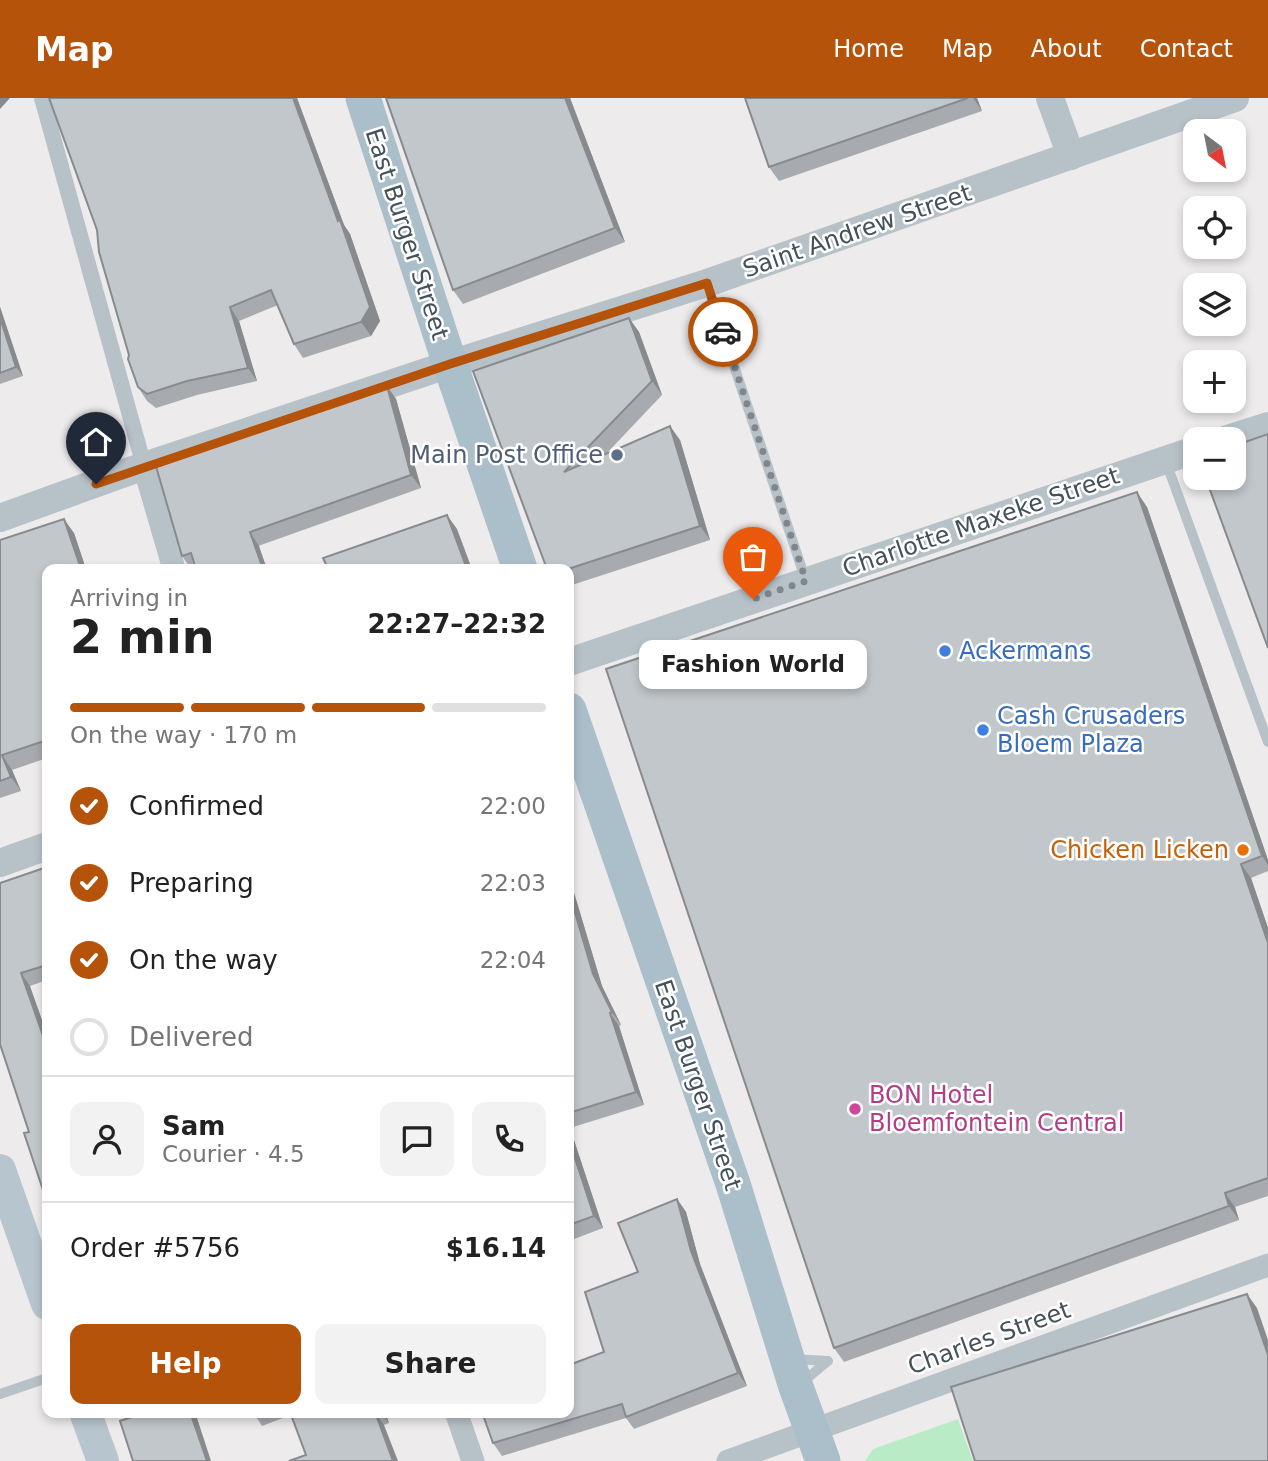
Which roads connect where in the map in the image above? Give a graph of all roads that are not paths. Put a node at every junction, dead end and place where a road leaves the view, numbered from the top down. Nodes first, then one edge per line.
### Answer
1 (42, 98) edge
2 (363, 98) edge
3 (1050, 98) edge
4 (1235, 98) edge
5 (1071, 156) junction
6 (707, 283) junction
7 (450, 364) junction
8 (1268, 426) edge
9 (1246, 433) edge
10 (1183, 454) edge
11 (1165, 460) junction
12 (144, 466) junction
13 (0, 518) edge
14 (173, 564) edge
15 (518, 564) edge
16 (806, 581) junction
17 (574, 660) edge
18 (574, 724) edge
19 (1268, 742) edge
20 (42, 848) edge
21 (0, 863) edge
22 (0, 1170) edge
23 (1268, 1265) edge
24 (42, 1290) edge
25 (42, 1380) edge
26 (0, 1394) edge
27 (87, 1418) edge
28 (458, 1418) edge
29 (818, 1446) edge
30 (103, 1461) edge
31 (473, 1461) edge
32 (728, 1461) edge

1 - 12 street
2 - 7 main road, East Burger Street
3 - 5 street
4 - 5 street, Saint Andrew Street
5 - 6 street, Saint Andrew Street
6 - 7 street, Saint Andrew Street
6 - 16 lane
7 - 12 street, Saint Andrew Street
7 - 15 main road, East Burger Street
8 - 9 street
10 - 11 street, Charlotte Maxeke Street
11 - 16 street, Charlotte Maxeke Street
11 - 19 lane
12 - 13 street, Saint Andrew Street
12 - 14 street
16 - 17 street, Charlotte Maxeke Street
18 - 29 main road, East Burger Street
20 - 21 street
22 - 24 main road
23 - 29 street, Charles Street
25 - 26 lane
27 - 30 main road
28 - 31 street
29 - 32 street, Charles Street

